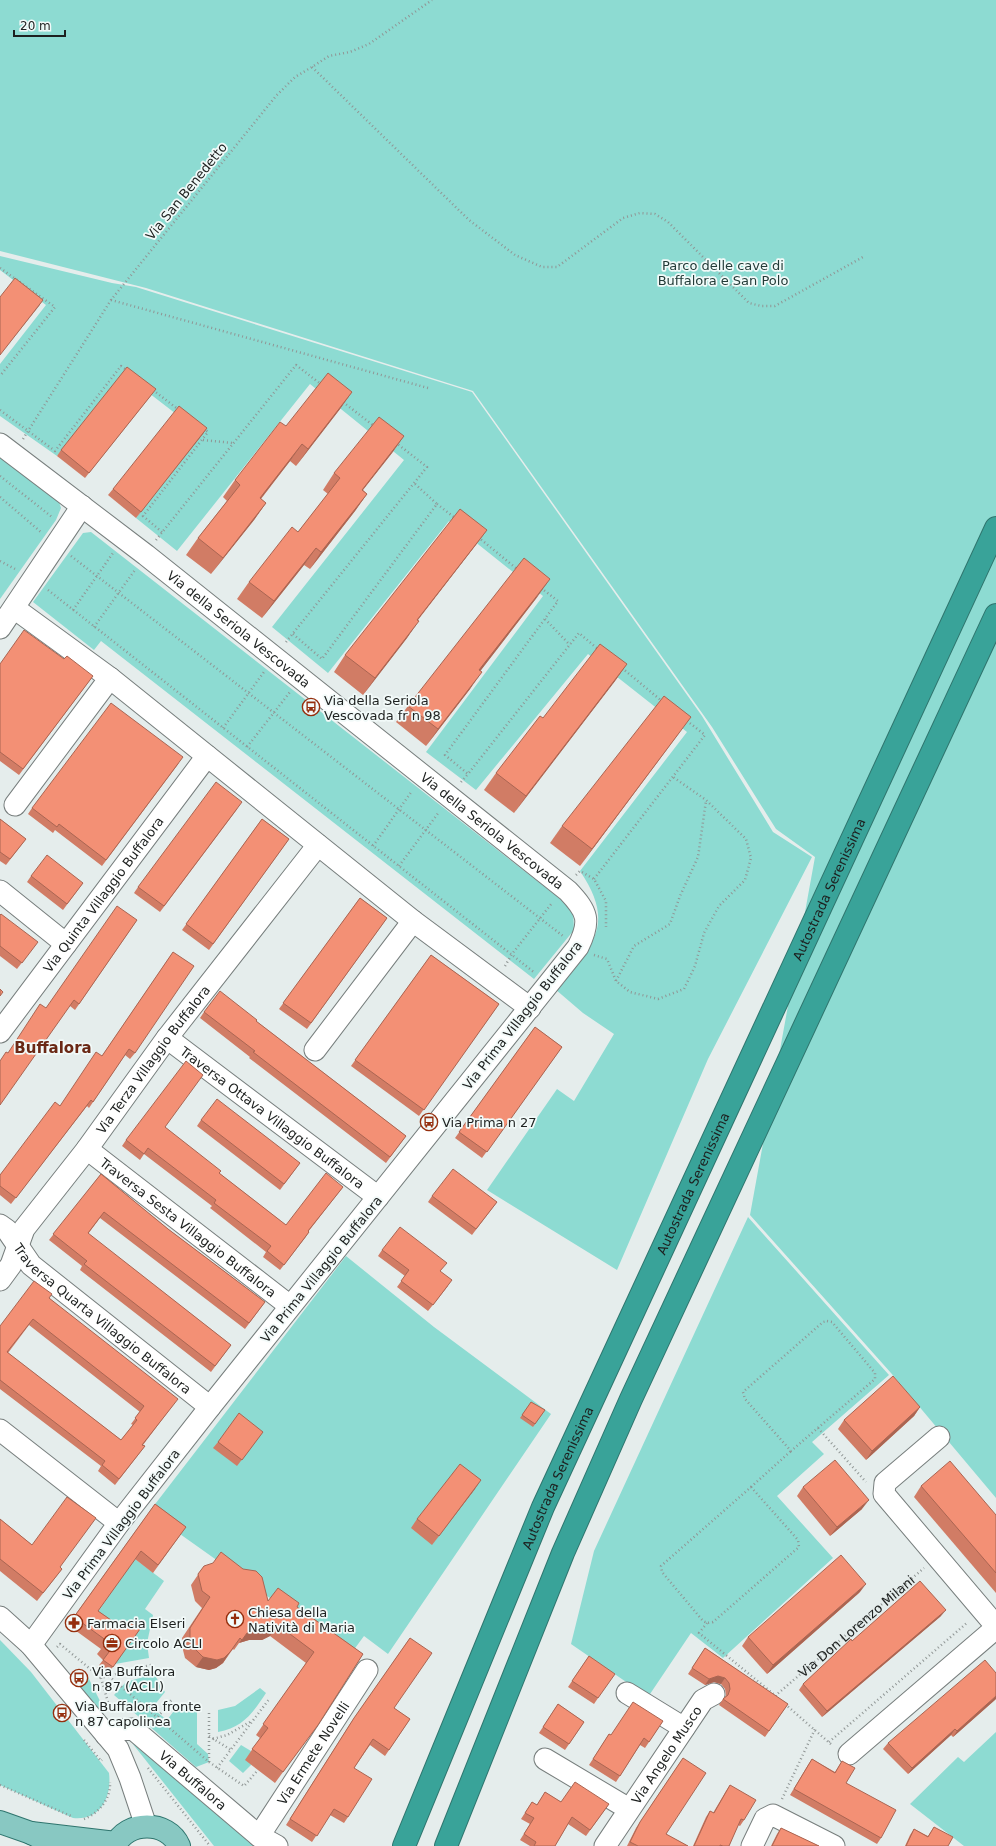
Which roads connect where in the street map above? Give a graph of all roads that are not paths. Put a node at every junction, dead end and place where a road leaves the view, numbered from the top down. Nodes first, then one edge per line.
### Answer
1 (7, 449) edge
2 (82, 506) junction
3 (996, 528) edge
4 (14, 608) junction
5 (996, 615) edge
6 (0, 628) edge
7 (110, 678) junction
8 (207, 756) junction
9 (14, 805) dead end
10 (318, 845) junction
11 (566, 890) joint
12 (0, 891) edge
13 (413, 921) junction
14 (66, 944) junction
15 (530, 1008) junction
16 (0, 1032) edge
17 (167, 1038) junction
18 (315, 1050) dead end
19 (87, 1149) junction
20 (378, 1197) junction
21 (0, 1225) edge
22 (18, 1247) junction
23 (0, 1280) edge
24 (290, 1306) junction
25 (210, 1407) junction
26 (0, 1430) edge
27 (939, 1437) dead end
28 (119, 1523) junction
29 (0, 1617) edge
30 (996, 1627) edge
31 (31, 1645) junction
32 (367, 1670) dead end
33 (627, 1693) dead end
34 (709, 1697) dead end
35 (684, 1728) junction
36 (112, 1733) junction
37 (842, 1750) road end
38 (553, 1764) dead end
39 (629, 1809) junction
40 (0, 1822) edge
41 (146, 1826) junction
42 (31, 1833) junction
43 (259, 1836) junction
44 (116, 1845) edge
45 (54, 1846) edge
46 (179, 1846) edge
47 (277, 1846) edge
48 (404, 1846) edge
49 (446, 1846) edge
50 (605, 1846) edge
51 (752, 1846) edge
52 (834, 1846) edge

1 - 2 street, Via della Seriola Vescovada
2 - 4 street
2 - 11 street, Via della Seriola Vescovada
3 - 48 highway, Autostrada Serenissima
4 - 6 street
4 - 7 street
5 - 49 highway
7 - 8 street
7 - 9 street
8 - 10 street
8 - 14 street, Via Quinta Villaggio Buffalora
10 - 13 street
10 - 17 street, Via Terza Villaggio Buffalora
11 - 15 street, Via Prima Villaggio Buffalora
12 - 14 street
13 - 15 street
13 - 18 street
14 - 16 street, Via Quinta Villaggio Buffalora
15 - 20 street, Via Prima Villaggio Buffalora
17 - 19 street, Via Terza Villaggio Buffalora
17 - 20 street, Traversa Ottava Villaggio Buffalora
19 - 22 street, Via Terza Villaggio Buffalora
19 - 24 street, Traversa Sesta Villaggio Buffalora
20 - 24 street, Via Prima Villaggio Buffalora
21 - 22 street, Traversa Quarta Villaggio Buffalora
22 - 23 street, Via Terza Villaggio Buffalora
22 - 25 street, Traversa Quarta Villaggio Buffalora
24 - 25 street, Via Prima Villaggio Buffalora
25 - 28 street, Via Prima Villaggio Buffalora
26 - 28 street
27 - 30 street
28 - 31 street, Via Prima Villaggio Buffalora
29 - 31 street
30 - 37 street
31 - 36 street
32 - 43 street, Via Ermete Novelli
33 - 35 street
34 - 35 street, Via Angelo Musco
35 - 39 street, Via Angelo Musco
36 - 41 street
36 - 43 street, Via Buffalora
38 - 39 street, Via Angelo Musco
39 - 50 street, Via Angelo Musco
40 - 42 main road
41 - 44 main road
41 - 46 main road
42 - 44 main road
42 - 45 main road
43 - 47 street, Via Buffalora
51 - 52 street

